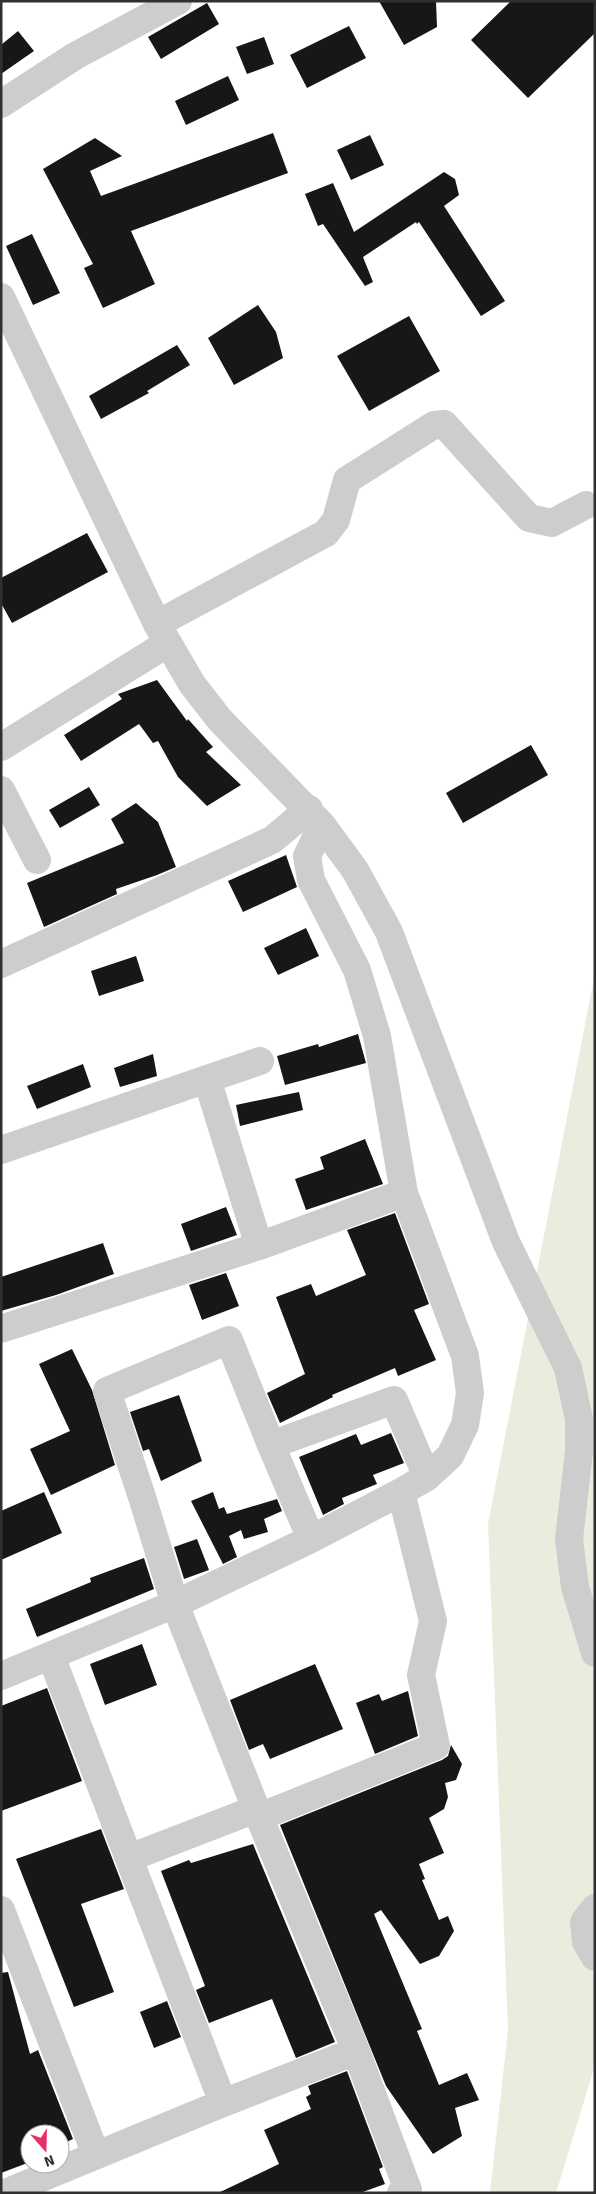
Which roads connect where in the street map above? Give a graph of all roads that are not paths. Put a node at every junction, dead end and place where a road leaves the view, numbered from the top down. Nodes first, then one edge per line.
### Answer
1 (178, 1) edge
2 (1, 104) edge
3 (1, 297) edge
4 (586, 505) dead end
5 (162, 634) junction
6 (1, 747) edge
7 (1, 790) edge
8 (315, 817) junction
9 (37, 860) dead end
10 (1, 964) edge
11 (260, 1061) dead end
12 (207, 1079) junction
13 (1, 1150) edge
14 (404, 1193) junction
15 (259, 1246) junction
16 (1, 1329) edge
17 (271, 1445) junction
18 (427, 1477) junction
19 (402, 1492) junction
20 (311, 1539) junction
21 (175, 1604) junction
22 (595, 1653) edge
23 (51, 1656) junction
24 (1, 1676) edge
25 (257, 1813) junction
26 (129, 1858) junction
27 (595, 1908) edge
28 (1, 1910) edge
29 (595, 1957) edge
30 (356, 2051) junction
31 (223, 2103) junction
32 (96, 2155) junction
33 (5, 2193) edge
34 (401, 2193) edge

1 - 2 street
3 - 5 street
4 - 5 street
5 - 6 street
5 - 8 street
7 - 9 street
8 - 10 street
8 - 14 street
8 - 22 street
11 - 12 street
12 - 13 street
12 - 15 street
14 - 15 street
14 - 18 street
15 - 16 street
17 - 18 street
17 - 20 street
17 - 21 street
18 - 19 street
19 - 20 street
19 - 25 street
20 - 21 street
21 - 23 street
21 - 25 street
23 - 24 street
23 - 26 street
25 - 26 street
25 - 30 street
26 - 31 street
27 - 29 street
28 - 32 street
30 - 31 street
30 - 34 street
31 - 32 street
32 - 33 street

